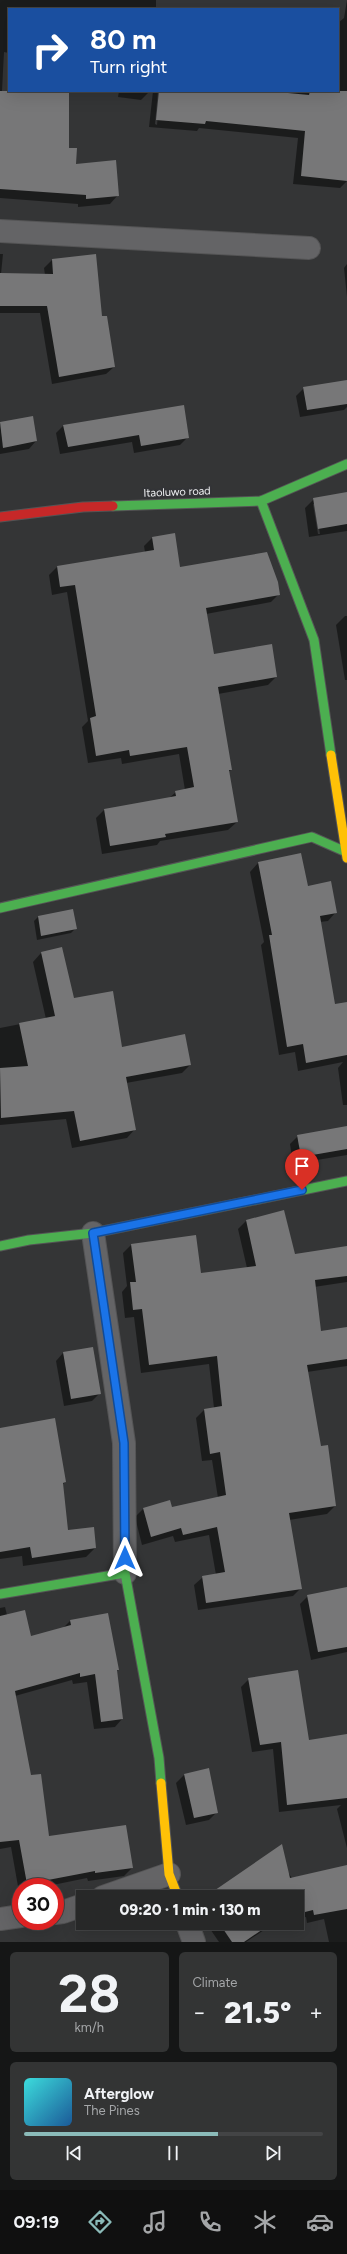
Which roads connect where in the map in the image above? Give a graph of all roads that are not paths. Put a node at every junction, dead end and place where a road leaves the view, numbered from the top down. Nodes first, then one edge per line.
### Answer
1 (0, 231) edge
2 (309, 248) dead end
3 (347, 464) edge
4 (261, 501) junction
5 (0, 517) edge
6 (346, 855) edge
7 (0, 908) edge
8 (347, 1181) edge
9 (93, 1233) junction
10 (0, 1246) edge
11 (125, 1572) junction
12 (0, 1594) edge
13 (169, 1874) junction
14 (123, 1890) edge
15 (175, 1890) edge
16 (76, 1907) edge
17 (64, 1912) edge
18 (12, 1917) edge
19 (0, 1919) edge
20 (190, 1930) edge
21 (194, 1942) edge

1 - 2 street
3 - 4 street, Itaoluwo road
4 - 5 street, Itaoluwo road
4 - 6 street
6 - 7 street
8 - 9 street
9 - 10 street
9 - 11 street
11 - 12 street
11 - 13 street
13 - 14 street
13 - 15 street
16 - 17 street
18 - 19 street
20 - 21 street

